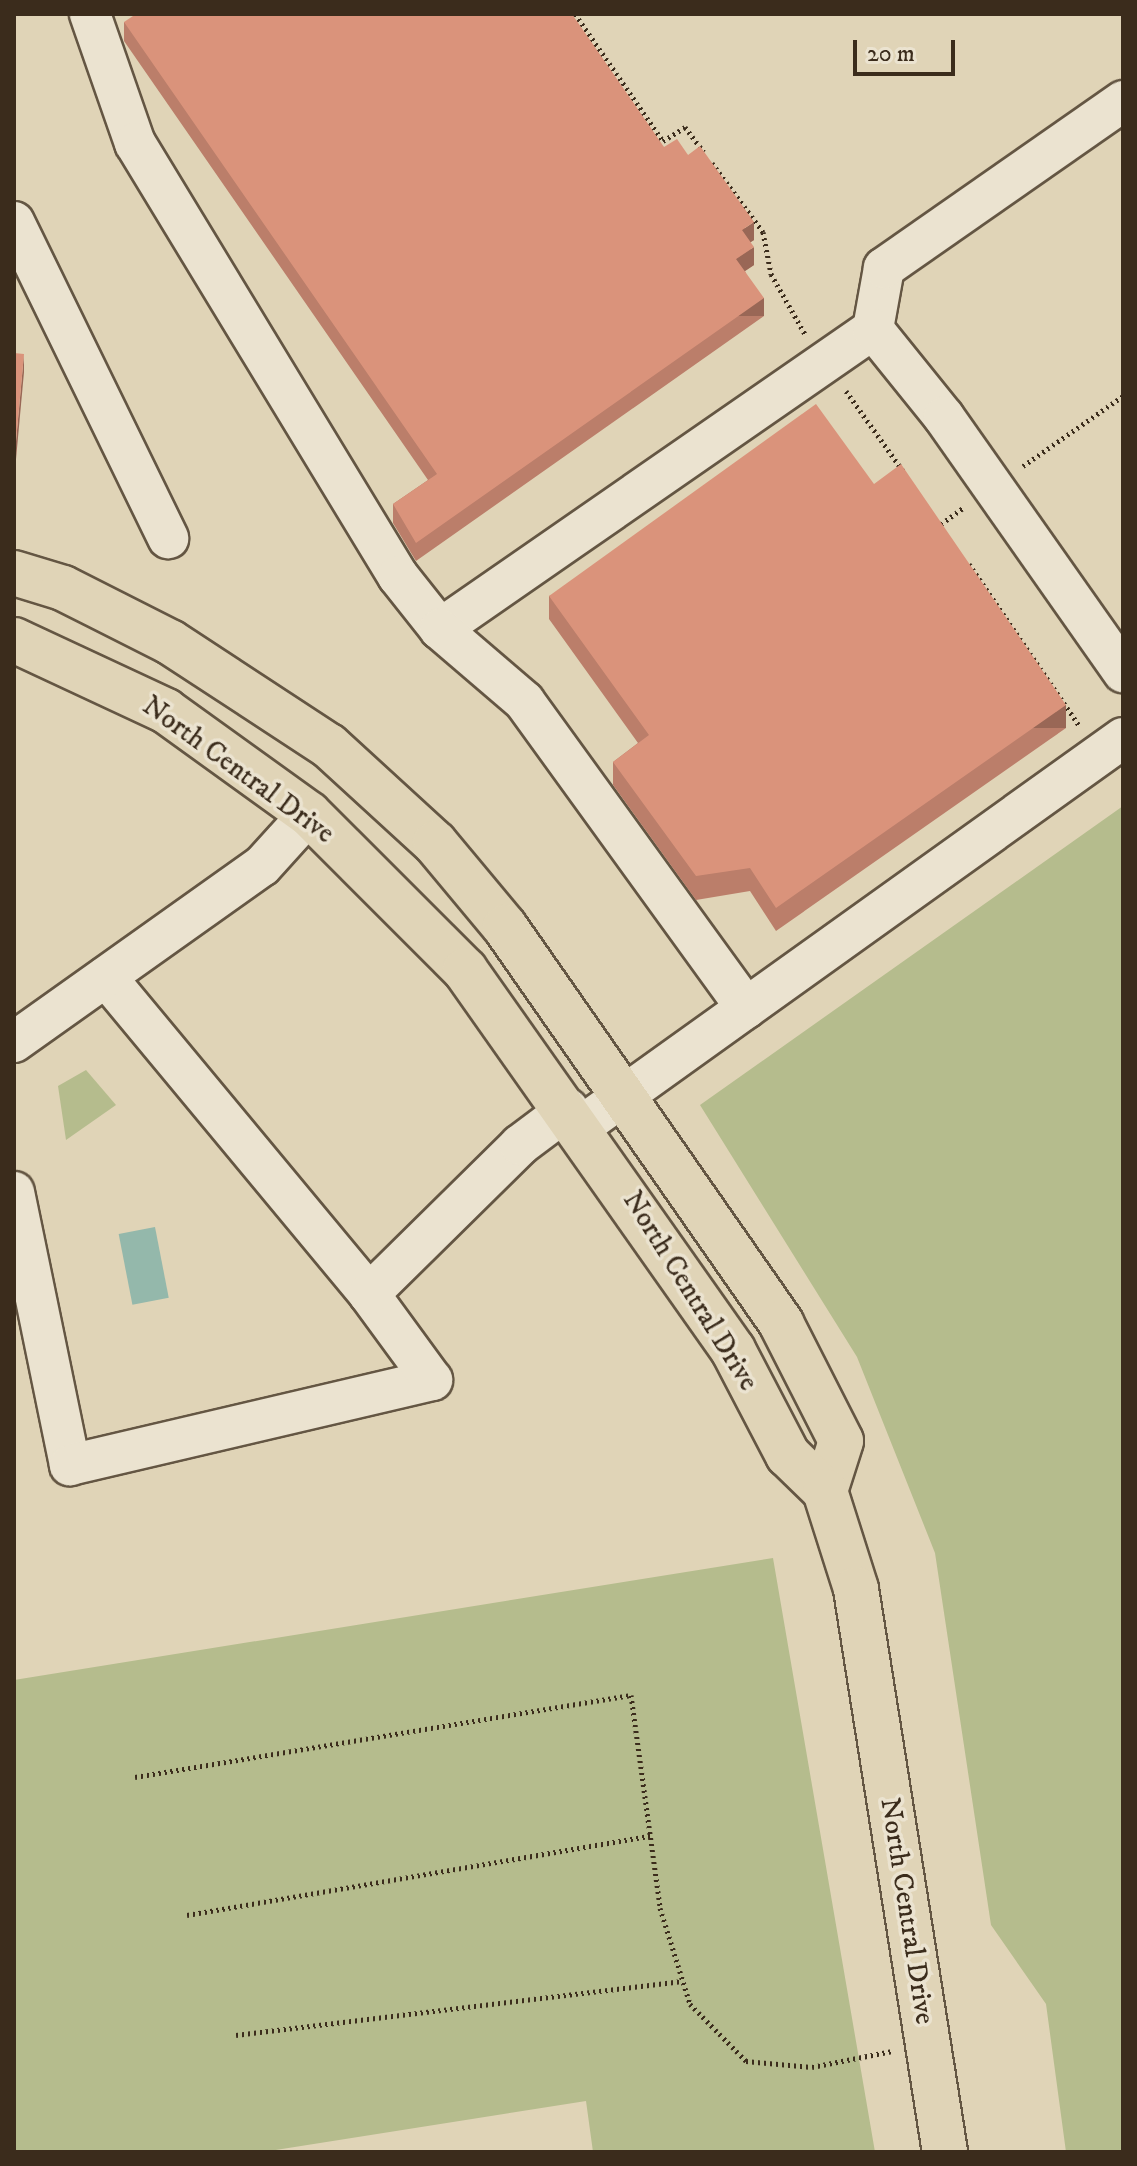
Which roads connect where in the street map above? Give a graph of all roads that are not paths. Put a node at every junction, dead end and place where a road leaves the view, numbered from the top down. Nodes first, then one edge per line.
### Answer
1 (90, 14) edge
2 (1123, 101) edge
3 (14, 222) edge
4 (873, 329) junction
5 (168, 538) dead end
6 (14, 573) edge
7 (440, 629) junction
8 (34, 646) edge
9 (1123, 672) edge
10 (1123, 738) edge
11 (309, 814) junction
12 (106, 977) junction
13 (746, 1008) junction
14 (14, 1042) edge
15 (623, 1095) junction
16 (574, 1118) junction
17 (14, 1192) edge
18 (369, 1294) junction
19 (825, 1491) junction
20 (945, 2152) edge

1 - 7 street
2 - 4 street
3 - 5 street
4 - 7 street
4 - 9 street
6 - 15 main road
7 - 13 street
8 - 11 main road, North Central Drive
10 - 13 street
11 - 12 street
11 - 16 main road, North Central Drive
12 - 14 street
12 - 18 street
13 - 15 street
15 - 16 street
15 - 19 main road
16 - 18 street
16 - 19 main road, North Central Drive
17 - 18 street
19 - 20 main road, North Central Drive

